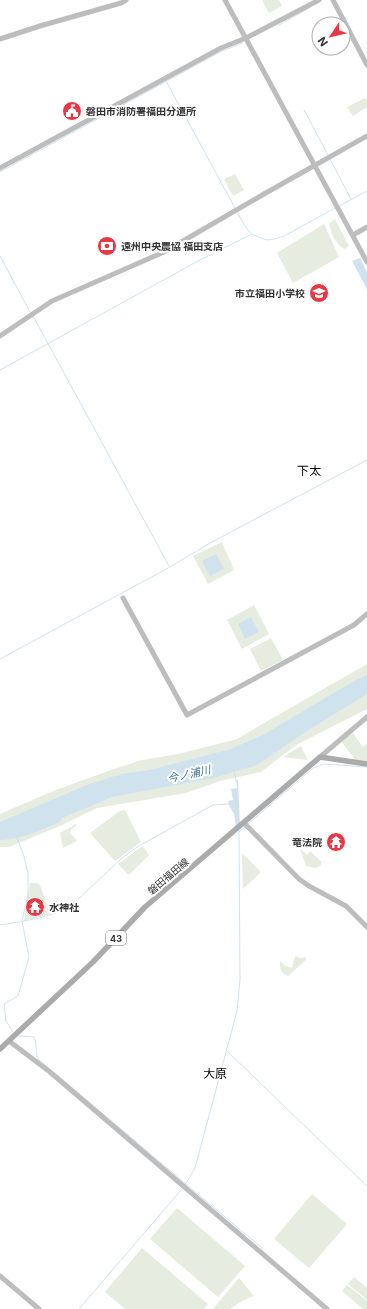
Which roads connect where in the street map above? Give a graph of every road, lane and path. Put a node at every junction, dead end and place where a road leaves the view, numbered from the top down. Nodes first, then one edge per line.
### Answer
1 (126, 0) edge
2 (225, 0) edge
3 (318, 0) edge
4 (333, 0) edge
5 (246, 38) junction
6 (0, 39) edge
7 (367, 64) edge
8 (367, 136) edge
9 (315, 165) junction
10 (0, 168) edge
11 (367, 227) edge
12 (353, 235) junction
13 (367, 262) edge
14 (0, 336) edge
15 (123, 598) dead end
16 (367, 614) edge
17 (367, 717) edge
18 (320, 757) junction
19 (367, 764) edge
20 (240, 826) junction
21 (367, 927) edge
22 (9, 1041) junction
23 (0, 1049) edge
24 (0, 1276) edge
25 (39, 1309) edge
26 (327, 1309) edge

1 - 6 street
2 - 5 street
3 - 5 street
4 - 7 street
5 - 9 street
5 - 10 street
8 - 9 street
9 - 12 street
9 - 14 street
11 - 12 street
12 - 13 street
15 - 16 street
17 - 18 street
18 - 19 main road
18 - 20 main road, 磐田福田線 / 43
20 - 21 street
20 - 22 main road, 磐田福田線 / 43
22 - 23 main road, 磐田福田線 / 43
22 - 26 street
24 - 25 street

